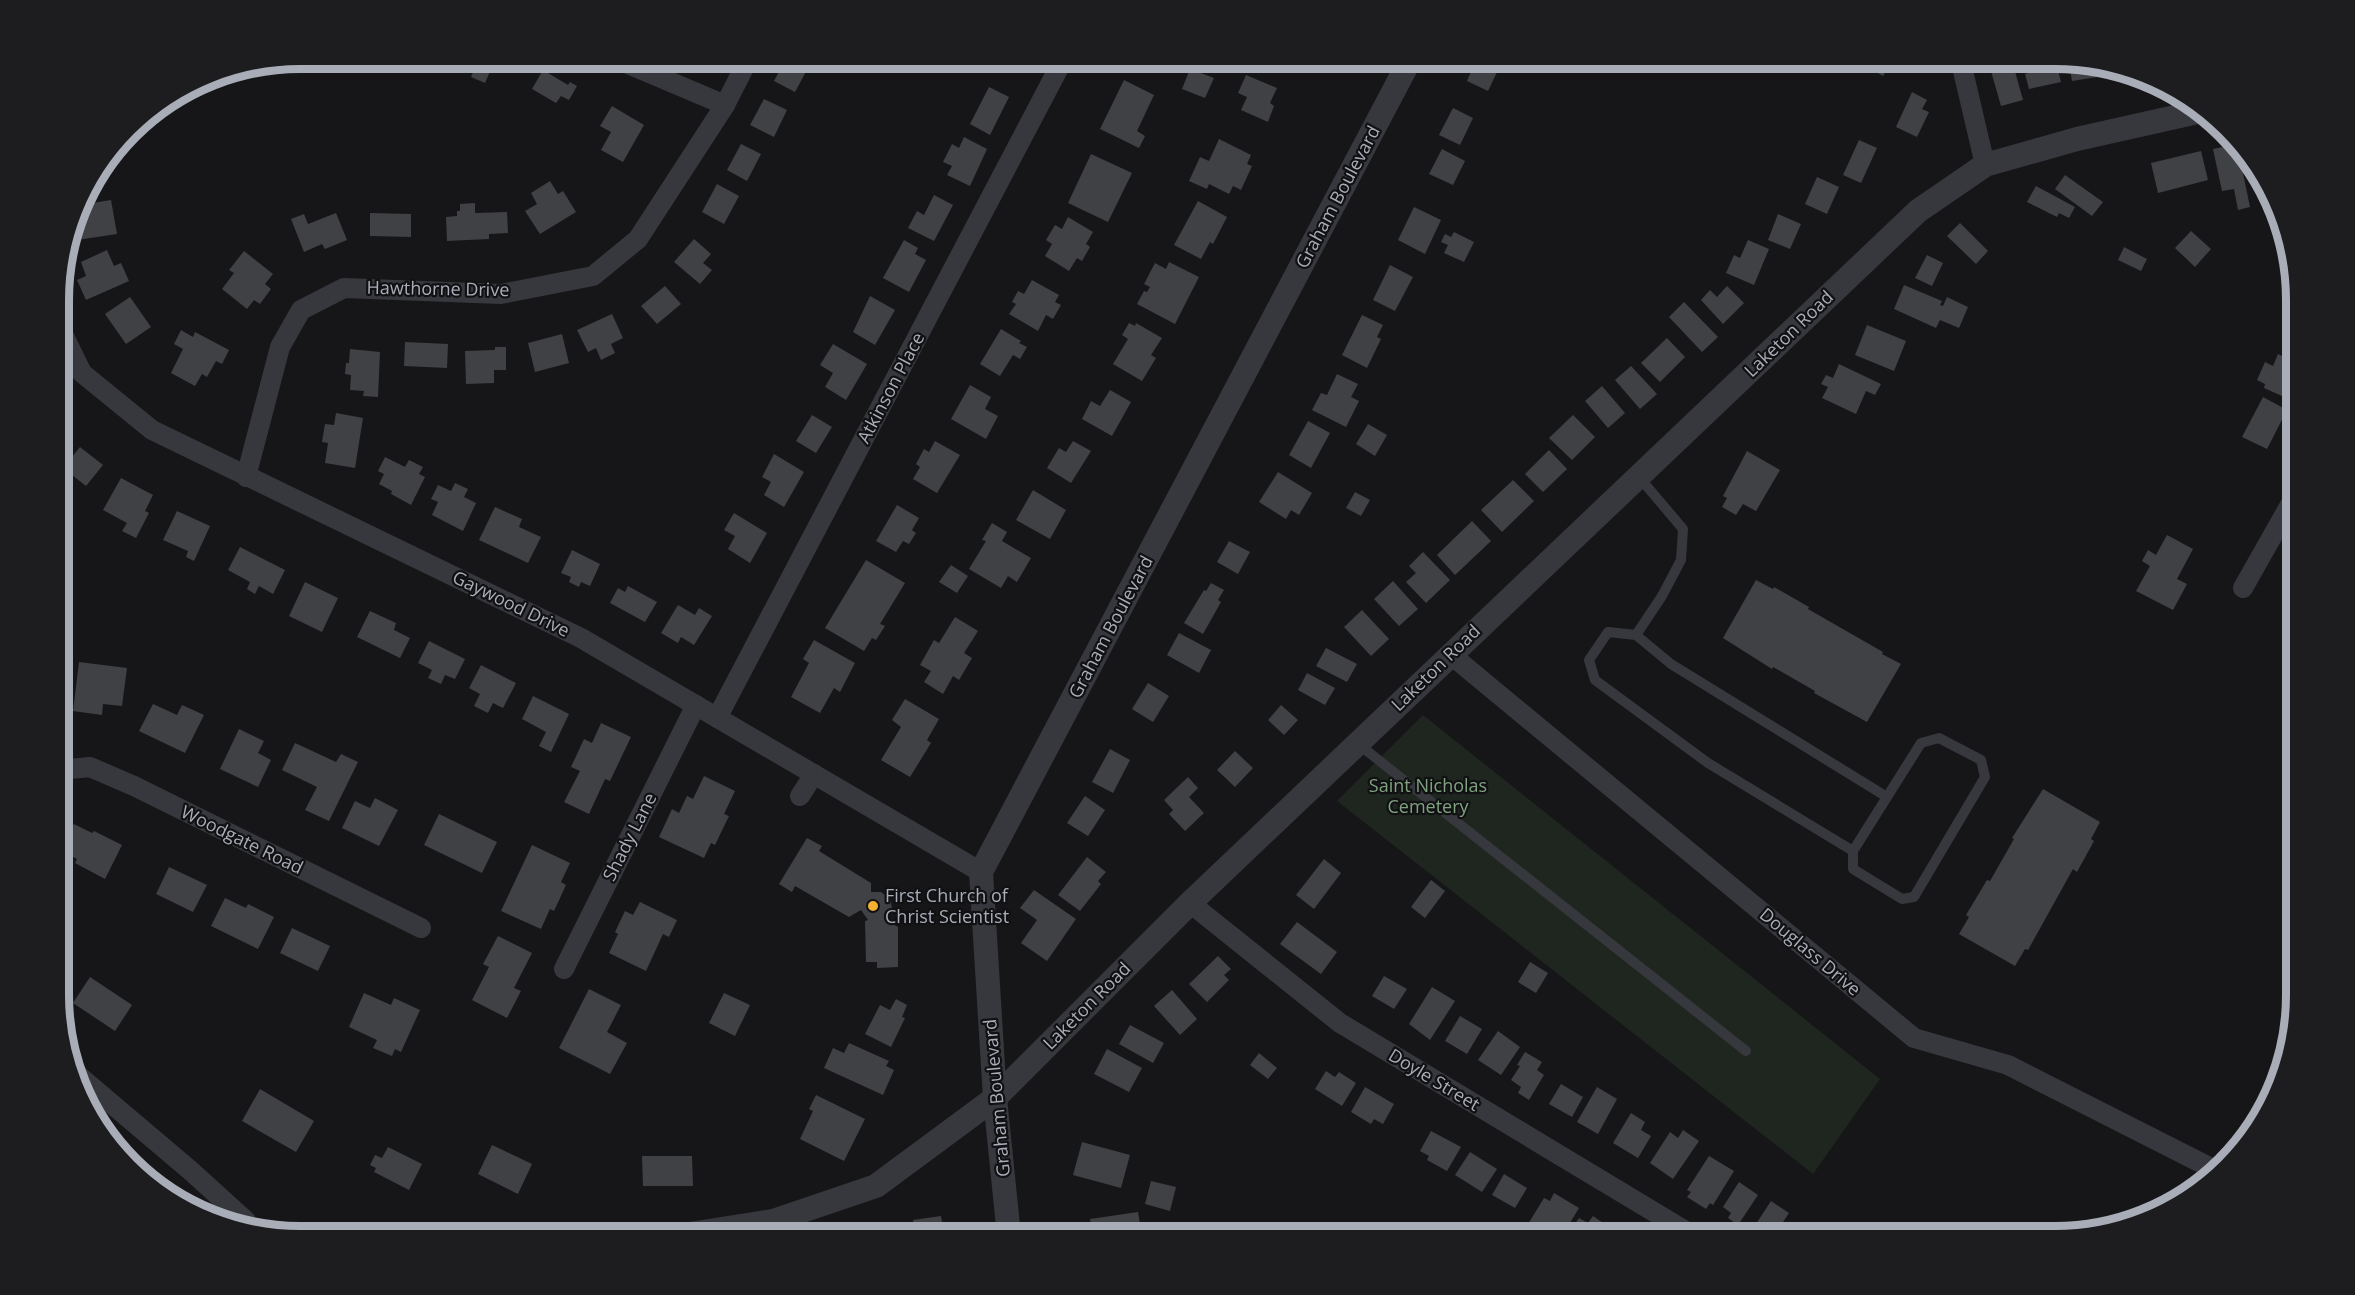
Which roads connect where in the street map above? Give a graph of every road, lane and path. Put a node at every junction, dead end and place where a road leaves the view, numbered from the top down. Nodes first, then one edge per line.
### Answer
1 (640, 69) edge
2 (743, 69) edge
3 (1058, 69) edge
4 (1405, 69) edge
5 (1963, 69) edge
6 (724, 105) junction
7 (2190, 114) edge
8 (1985, 165) junction
9 (69, 346) edge
10 (246, 477) junction
11 (1639, 477) junction
12 (2286, 512) edge
13 (2243, 588) dead end
14 (1636, 635) junction
15 (1450, 654) junction
16 (696, 705) junction
17 (717, 718) junction
18 (1358, 743) junction
19 (69, 769) edge
20 (814, 774) junction
21 (800, 796) dead end
22 (1887, 797) junction
23 (1853, 851) junction
24 (981, 872) junction
25 (1190, 903) junction
26 (421, 928) dead end
27 (564, 969) dead end
28 (1746, 1051) dead end
29 (87, 1083) edge
30 (995, 1098) junction
31 (2209, 1167) edge
32 (244, 1219) edge
33 (778, 1226) edge
34 (1008, 1226) edge
35 (1677, 1226) edge

1 - 6 street
2 - 6 street, Hawthorne Drive
3 - 17 street, Atkinson Place
4 - 24 street, Graham Boulevard
5 - 8 street
6 - 10 street, Hawthorne Drive
7 - 8 street, Laketon Road
8 - 11 street, Laketon Road
9 - 10 street, Gaywood Drive
10 - 16 street, Gaywood Drive
11 - 14 lane
11 - 15 street, Laketon Road
12 - 13 street
14 - 22 lane
14 - 23 lane
15 - 18 street, Laketon Road
15 - 31 street, Douglass Drive
16 - 17 street, Gaywood Drive
16 - 27 street, Shady Lane
17 - 20 street, Gaywood Drive
18 - 25 street, Laketon Road
18 - 28 lane
19 - 26 street, Woodgate Road
20 - 21 street
20 - 24 street, Gaywood Drive
22 - 23 lane
22 - 23 lane
24 - 30 street, Graham Boulevard
25 - 30 street, Laketon Road
25 - 35 street, Doyle Street
29 - 32 street
30 - 33 street, Laketon Road
30 - 34 street, Graham Boulevard

